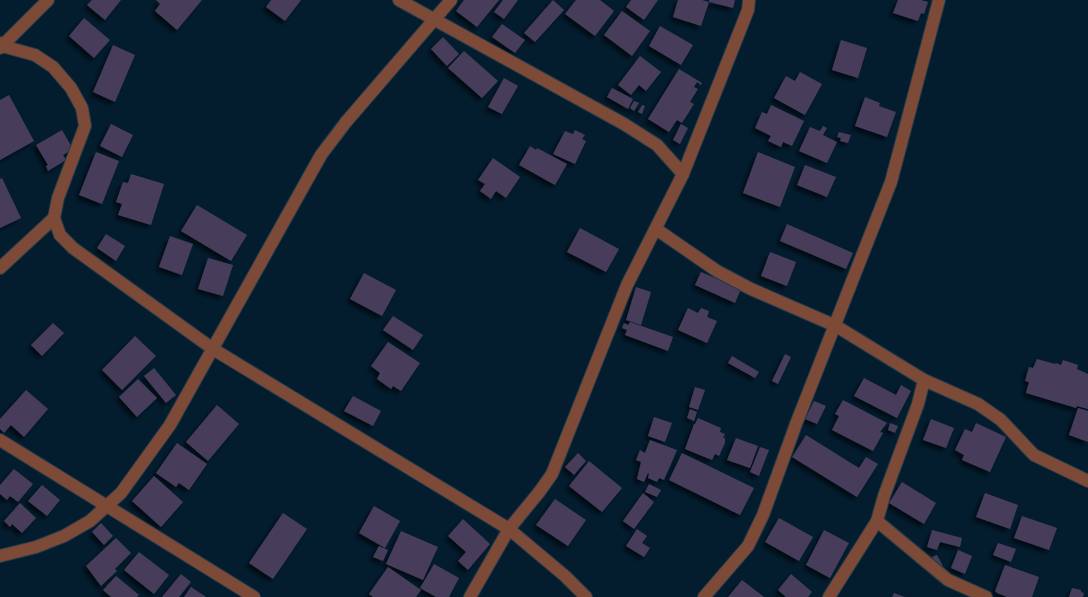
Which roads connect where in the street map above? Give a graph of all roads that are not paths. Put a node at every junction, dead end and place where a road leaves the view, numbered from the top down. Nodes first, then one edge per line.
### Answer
1 (48, 0) edge
2 (399, 0) edge
3 (451, 0) edge
4 (749, 0) edge
5 (939, 0) edge
6 (434, 20) junction
7 (1, 46) edge
8 (683, 174) junction
9 (54, 218) junction
10 (656, 229) junction
11 (0, 268) edge
12 (836, 326) junction
13 (213, 348) junction
14 (924, 380) junction
15 (0, 440) edge
16 (1088, 481) edge
17 (107, 506) junction
18 (877, 521) junction
19 (509, 529) junction
20 (0, 556) edge
21 (254, 597) edge
22 (470, 597) edge
23 (586, 597) edge
24 (704, 597) edge
25 (829, 597) edge
26 (986, 597) edge

1 - 7 street
2 - 6 street
3 - 6 street
4 - 8 street
5 - 12 street
6 - 8 street
6 - 13 street
7 - 9 street
8 - 10 street
9 - 11 street
9 - 13 street
10 - 12 street
10 - 19 street
12 - 14 street
12 - 24 street
13 - 17 street
13 - 19 street
14 - 16 street
14 - 18 street
15 - 17 street
17 - 20 street
17 - 21 street
18 - 25 street
18 - 26 street
19 - 22 street
19 - 23 street

